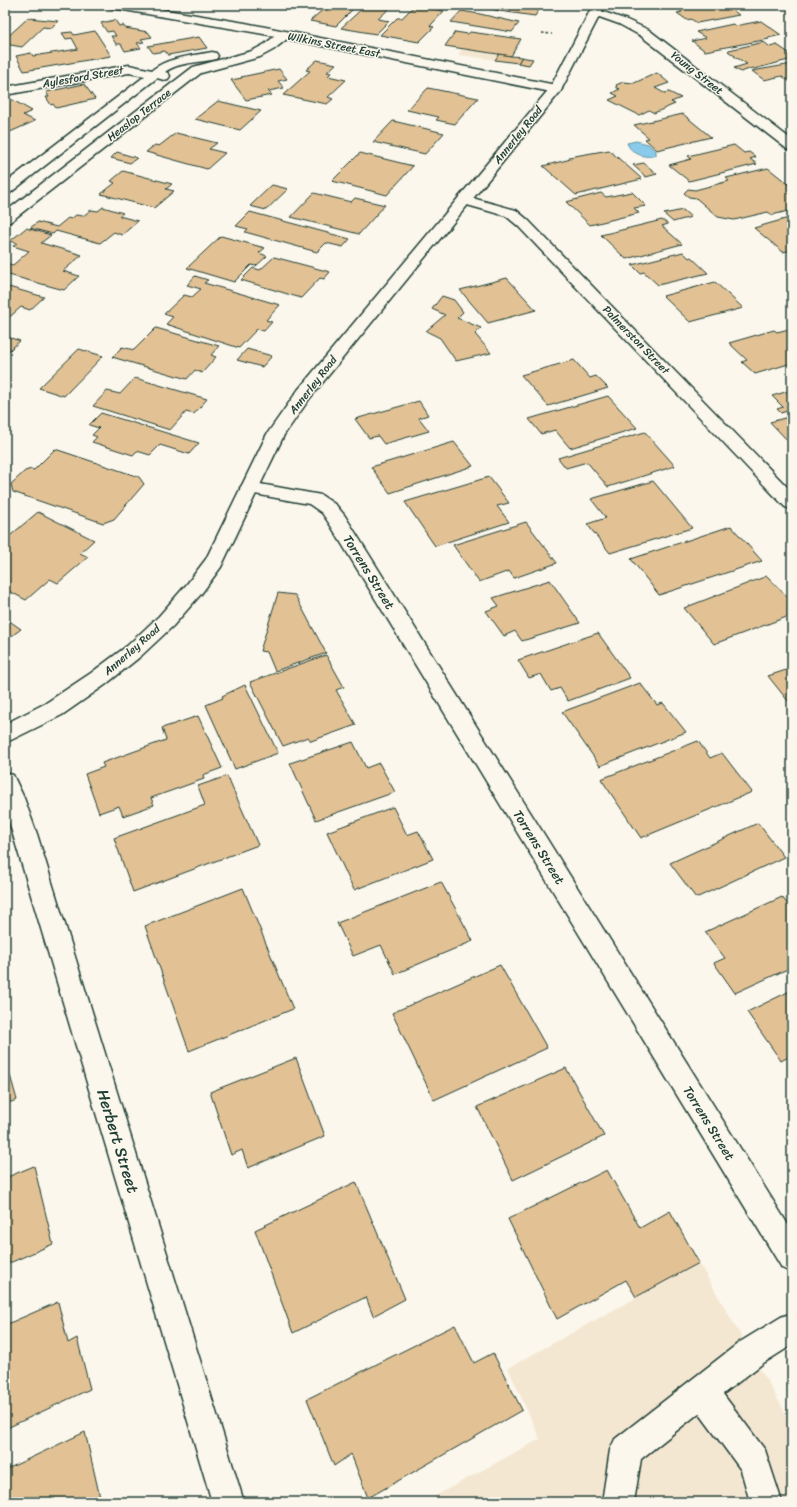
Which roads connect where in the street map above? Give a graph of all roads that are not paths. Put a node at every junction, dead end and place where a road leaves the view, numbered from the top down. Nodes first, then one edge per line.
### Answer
1 (112, 5) edge
2 (597, 8) edge
3 (266, 31) junction
4 (284, 35) junction
5 (154, 74) junction
6 (185, 79) junction
7 (556, 88) junction
8 (5, 91) edge
9 (792, 146) edge
10 (5, 190) edge
11 (465, 200) junction
12 (5, 219) edge
13 (249, 488) junction
14 (792, 503) edge
15 (5, 734) edge
16 (5, 782) edge
17 (792, 1258) edge
18 (792, 1328) edge
19 (701, 1391) junction
20 (228, 1502) edge
21 (618, 1502) edge
22 (766, 1502) edge

1 - 3 street, Wilkins Street East
2 - 7 street, Annerley Road
2 - 9 street, Young Street
3 - 4 street, Wilkins Street East
3 - 5 street, Heaslop Terrace
4 - 6 street, Heaslop Terrace
4 - 7 street, Wilkins Street East
5 - 6 street, Aylesford Street
5 - 8 street, Aylesford Street
5 - 10 street, Heaslop Terrace
6 - 12 street, Heaslop Terrace
7 - 11 street, Annerley Road
11 - 13 street, Annerley Road
11 - 14 street, Palmerston Street
13 - 15 street, Annerley Road
13 - 17 street, Torrens Street
16 - 20 street, Herbert Street
18 - 19 street
19 - 21 street
19 - 22 street

